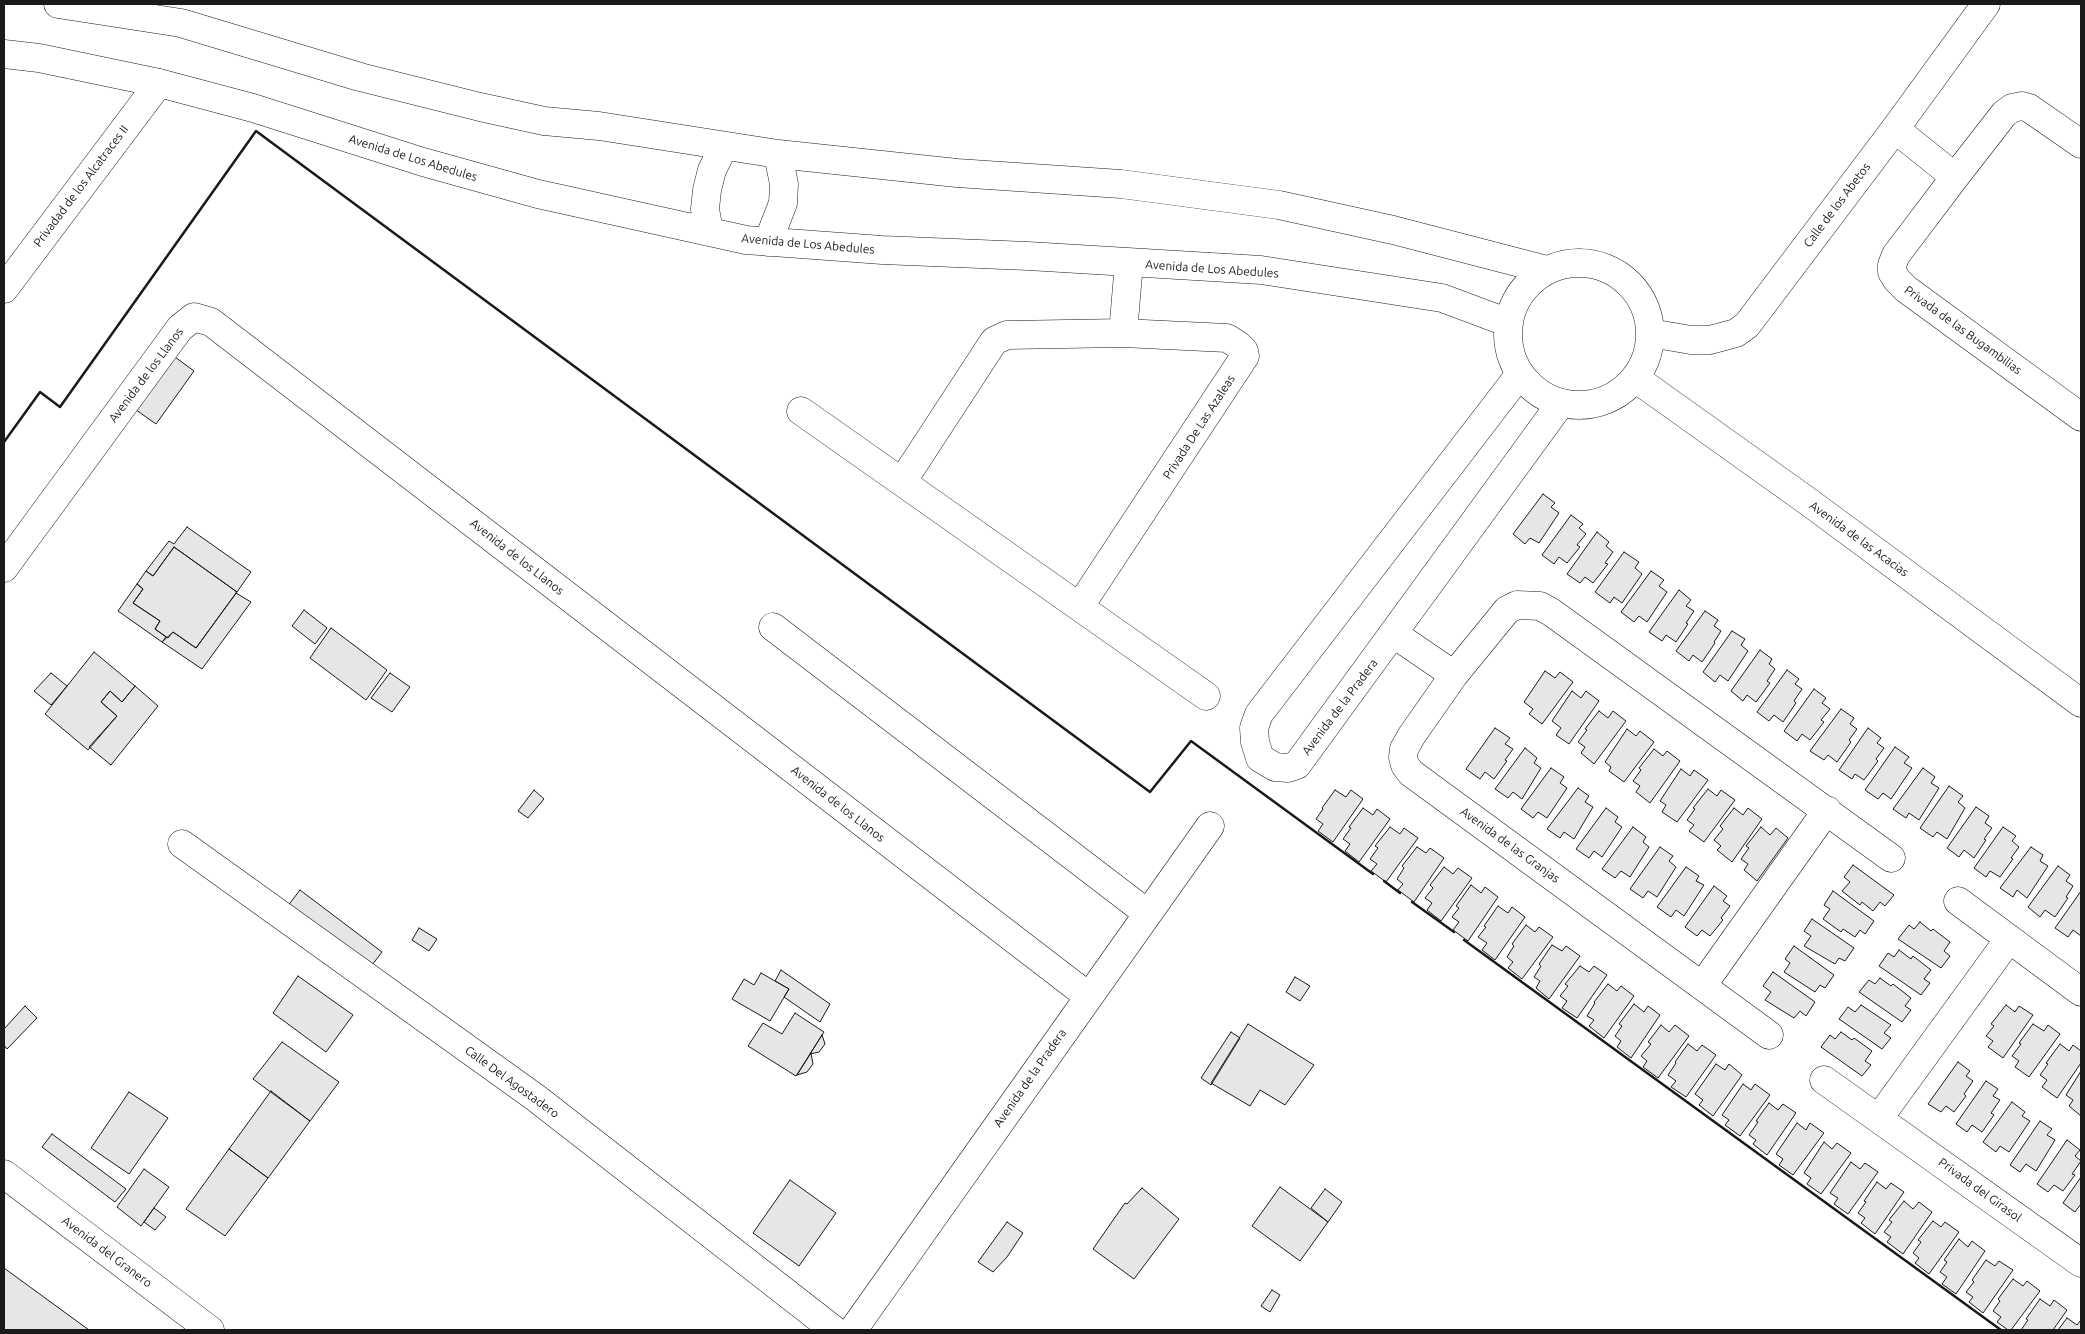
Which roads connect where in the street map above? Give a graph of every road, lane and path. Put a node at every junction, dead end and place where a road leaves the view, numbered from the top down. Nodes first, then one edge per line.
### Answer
1 (58, 4) edge
2 (1986, 4) edge
3 (4, 54) edge
4 (159, 83) junction
5 (1895, 129) junction
6 (2081, 144) edge
7 (724, 146) junction
8 (778, 154) junction
9 (1955, 177) junction
10 (708, 232) junction
11 (768, 242) junction
12 (1129, 263) junction
13 (1547, 270) junction
14 (4, 289) edge
15 (1509, 323) junction
16 (1650, 332) junction
17 (1123, 333) junction
18 (1520, 374) junction
19 (1635, 378) junction
20 (1561, 403) junction
21 (801, 411) dead end
22 (2081, 417) edge
23 (902, 482) junction
24 (4, 568) edge
25 (1080, 606) junction
26 (773, 627) dead end
27 (1394, 634) junction
28 (1454, 675) junction
29 (1206, 696) dead end
30 (2081, 703) edge
31 (1827, 810) junction
32 (1210, 826) dead end
33 (182, 844) dead end
34 (1892, 858) dead end
35 (1958, 901) dead end
36 (1147, 913) junction
37 (2010, 939) junction
38 (1702, 986) junction
39 (2081, 992) edge
40 (1088, 996) junction
41 (1769, 1035) dead end
42 (1824, 1080) dead end
43 (1879, 1118) junction
44 (4, 1174) edge
45 (2081, 1263) edge
46 (210, 1330) edge
47 (834, 1330) edge
48 (853, 1330) edge

1 - 7 street
2 - 5 street, Calle de los Abetos
3 - 4 street, Avenida de Los Abedules
4 - 10 street, Avenida de Los Abedules
4 - 14 street, Privadad de los Alcatraces II
5 - 9 street
5 - 16 street, Calle de los Abetos
6 - 9 street, Privada de las Bugambilias
7 - 8 street
7 - 10 street
8 - 11 street
8 - 13 street
9 - 22 street, Privada de las Bugambilias
10 - 11 street, Avenida de Los Abedules
11 - 12 street, Avenida de Los Abedules
12 - 15 street, Avenida de Los Abedules
12 - 17 street
13 - 15 street
13 - 16 street
15 - 18 street
16 - 19 street
17 - 23 street, Privada De Las Azaleas
17 - 25 street, Privada De Las Azaleas
18 - 20 street
18 - 27 street, Avenida de la Pradera
19 - 20 street
19 - 30 street, Avenida de las Acacias
20 - 27 street, Avenida de la Pradera
21 - 23 street
23 - 25 street
24 - 40 street, Avenida de los Llanos
25 - 29 street
26 - 36 street
27 - 28 street
28 - 31 street, Avenida de las Granjas
28 - 38 street, Avenida de las Granjas
31 - 34 street, Avenida de las Granjas
31 - 38 street
32 - 36 street, Avenida de la Pradera
33 - 47 street, Calle Del Agostadero
35 - 37 street
36 - 40 street, Avenida de la Pradera
37 - 39 street
37 - 43 street
38 - 41 street, Avenida de las Granjas
40 - 48 street, Avenida de la Pradera
42 - 43 street, Privada del Girasol
43 - 45 street, Privada del Girasol
44 - 46 street, Avenida del Granero

